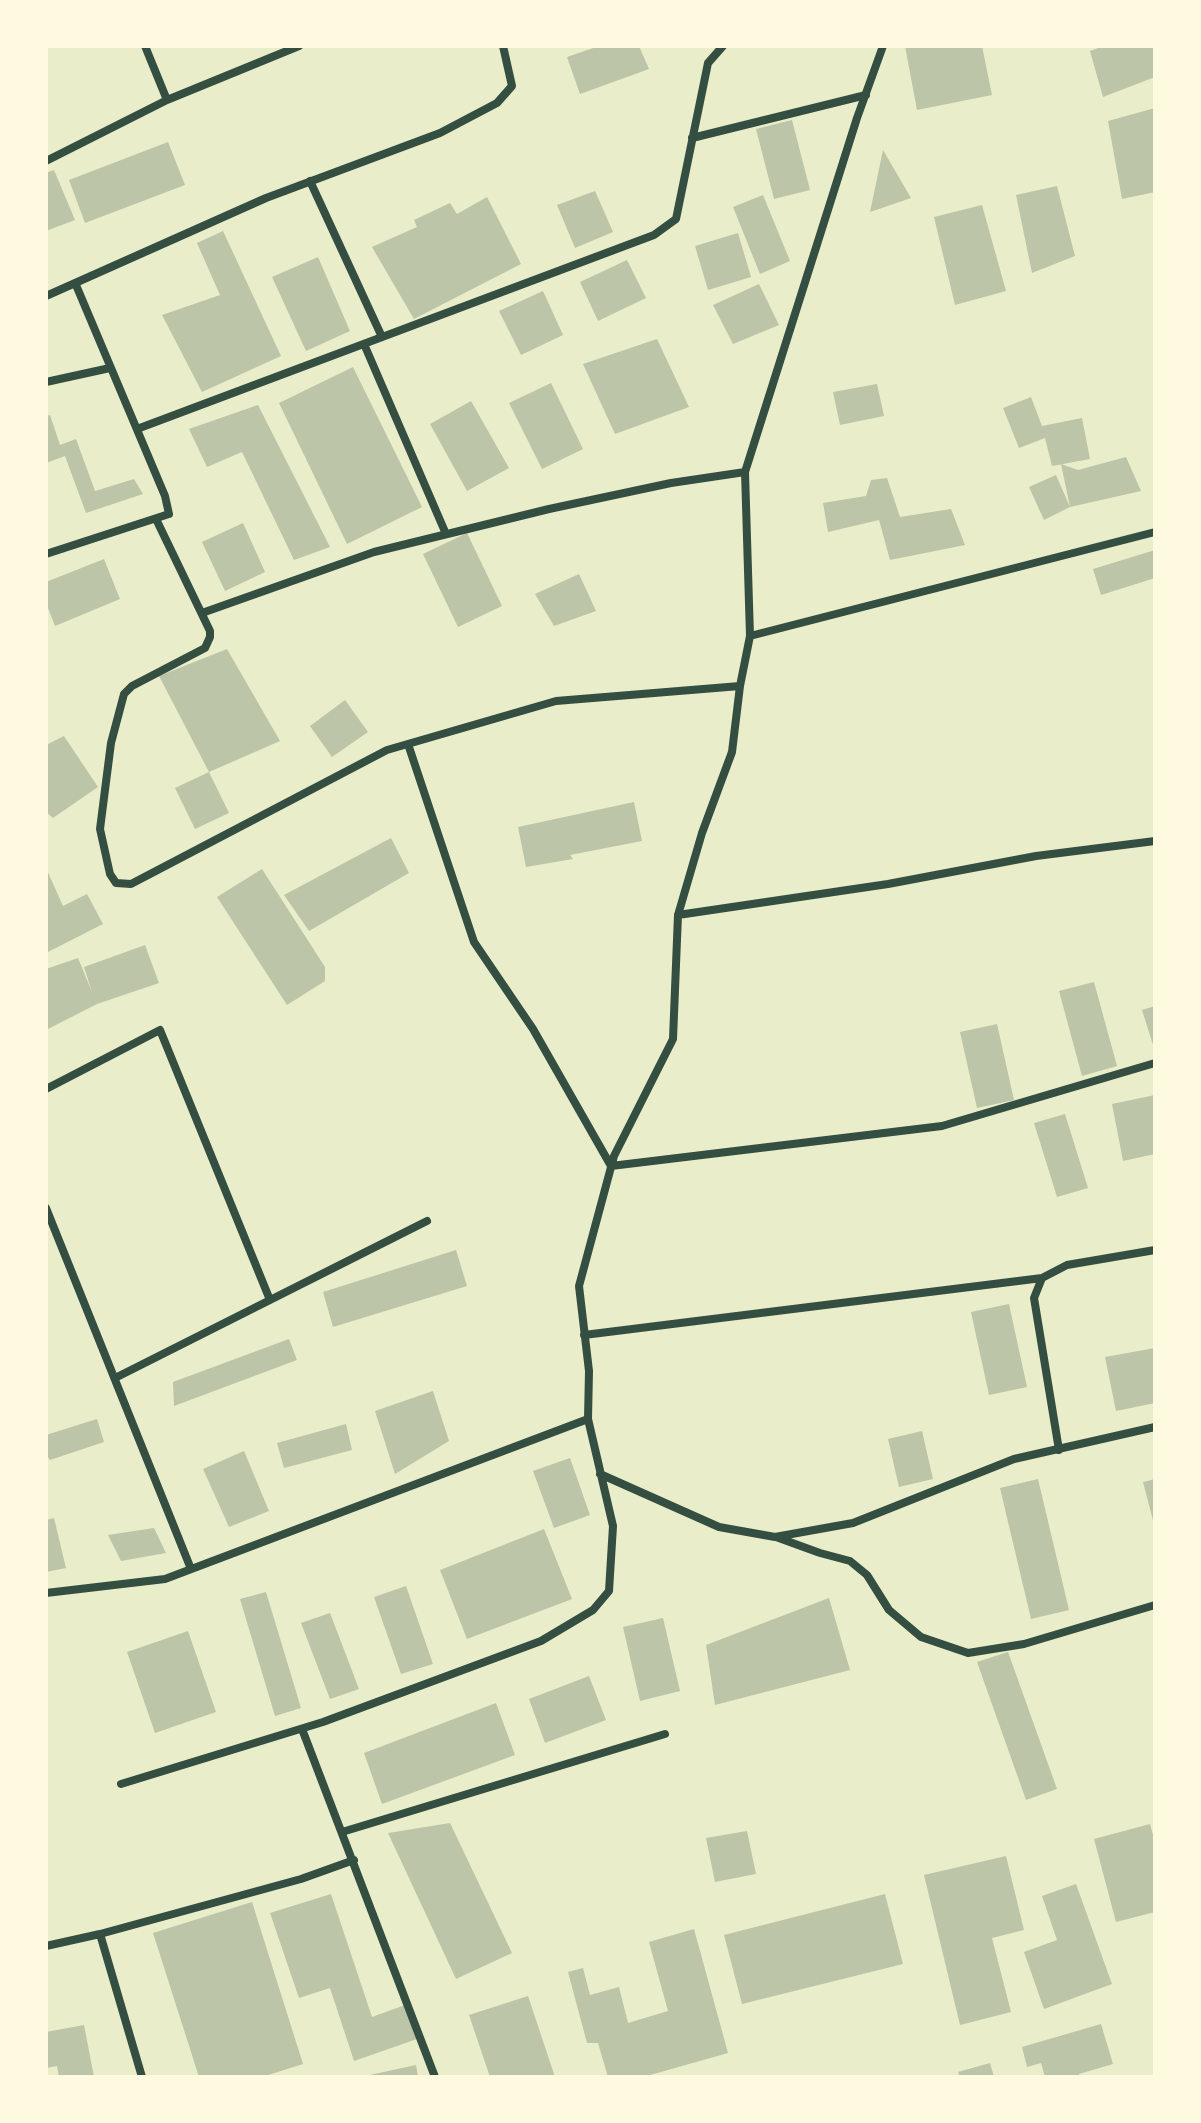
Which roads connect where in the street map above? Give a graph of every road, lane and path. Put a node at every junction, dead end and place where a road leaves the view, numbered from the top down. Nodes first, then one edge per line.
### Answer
1 (145, 46) edge
2 (299, 46) edge
3 (503, 46) edge
4 (723, 46) edge
5 (883, 46) edge
6 (866, 95) junction
7 (167, 100) junction
8 (692, 138) junction
9 (46, 161) edge
10 (310, 181) junction
11 (76, 285) junction
12 (46, 296) edge
13 (382, 337) junction
14 (364, 344) junction
15 (110, 368) junction
16 (46, 382) edge
17 (137, 429) junction
18 (745, 472) junction
19 (156, 519) junction
20 (1155, 532) edge
21 (446, 534) junction
22 (46, 554) edge
23 (202, 613) junction
24 (750, 636) junction
25 (740, 686) junction
26 (408, 744) junction
27 (1155, 841) edge
28 (678, 915) junction
29 (1155, 1063) edge
30 (46, 1089) edge
31 (611, 1166) junction
32 (46, 1208) edge
33 (427, 1221) dead end
34 (1155, 1250) edge
35 (1042, 1278) junction
36 (270, 1300) junction
37 (584, 1335) junction
38 (115, 1378) junction
39 (588, 1419) junction
40 (1155, 1427) edge
41 (1059, 1450) junction
42 (600, 1474) junction
43 (775, 1537) junction
44 (191, 1569) junction
45 (46, 1593) edge
46 (1155, 1605) edge
47 (302, 1729) junction
48 (665, 1734) dead end
49 (121, 1784) dead end
50 (342, 1832) junction
51 (354, 1860) junction
52 (100, 1934) junction
53 (46, 1946) edge
54 (142, 2077) edge
55 (435, 2077) edge

1 - 7 street
2 - 7 street
3 - 10 street
4 - 8 street
5 - 6 street
6 - 8 street
6 - 18 street
7 - 9 street
8 - 13 street
10 - 11 street
10 - 13 street
11 - 12 street
11 - 15 street
13 - 14 street
14 - 17 street
14 - 21 street
15 - 16 street
15 - 17 street
17 - 19 street
18 - 21 street
18 - 24 street
19 - 22 street
19 - 23 street
20 - 24 street
21 - 23 street
23 - 26 street
24 - 25 street
25 - 26 street
25 - 28 street
26 - 31 street
27 - 28 street
28 - 31 street
29 - 31 street
30 - 36 street
31 - 37 street
32 - 38 street
33 - 36 street
34 - 35 street
35 - 37 street
35 - 41 street
36 - 38 street
37 - 39 street
38 - 44 street
39 - 42 street
39 - 44 street
40 - 41 street
41 - 43 street
42 - 43 street
42 - 47 street
43 - 46 street
44 - 45 street
47 - 49 street
47 - 50 street
48 - 50 street
50 - 51 street
51 - 52 street
51 - 55 street
52 - 53 street
52 - 54 street

